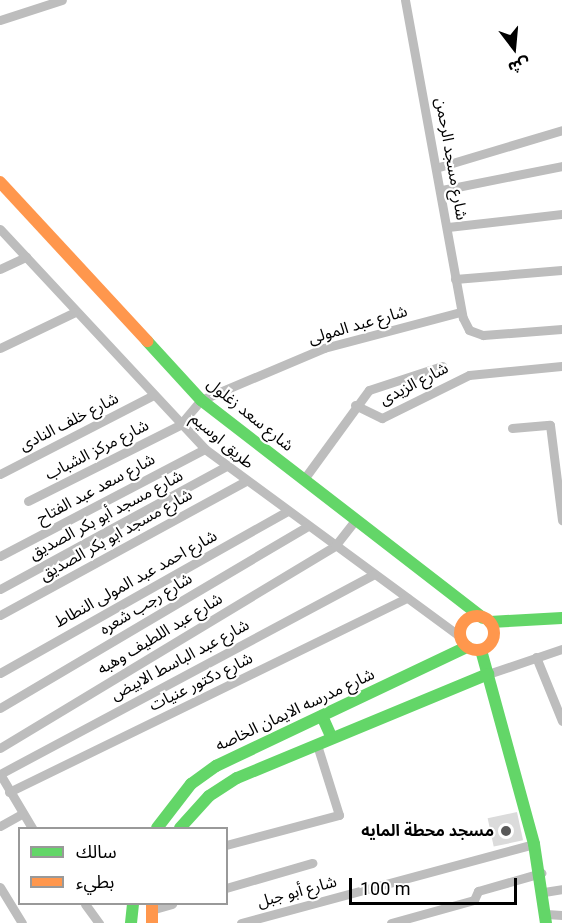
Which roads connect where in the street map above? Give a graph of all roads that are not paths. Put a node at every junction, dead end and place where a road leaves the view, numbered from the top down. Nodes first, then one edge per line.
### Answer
1 (62, 0) edge
2 (405, 0) edge
3 (0, 20) edge
4 (562, 130) edge
5 (439, 166) junction
6 (562, 166) edge
7 (0, 182) edge
8 (442, 190) junction
9 (562, 214) edge
10 (448, 227) junction
11 (0, 229) edge
12 (4, 240) edge
13 (26, 257) junction
14 (0, 269) edge
15 (562, 270) edge
16 (455, 279) junction
17 (75, 312) junction
18 (460, 312) junction
19 (562, 329) edge
20 (0, 348) edge
21 (442, 366) dead end
22 (562, 366) edge
23 (152, 396) junction
24 (201, 400) junction
25 (355, 405) junction
26 (180, 425) junction
27 (512, 428) dead end
28 (205, 449) junction
29 (227, 466) junction
30 (0, 474) edge
31 (304, 479) junction
32 (246, 481) junction
33 (28, 501) dead end
34 (288, 511) junction
35 (356, 519) junction
36 (562, 520) edge
37 (308, 526) junction
38 (335, 546) junction
39 (0, 556) edge
40 (374, 574) junction
41 (0, 589) edge
42 (407, 598) junction
43 (0, 615) edge
44 (562, 618) edge
45 (486, 620) junction
46 (464, 642) junction
47 (562, 649) edge
48 (481, 650) junction
49 (536, 657) junction
50 (0, 673) edge
51 (488, 674) junction
52 (0, 708) edge
53 (322, 716) junction
54 (562, 721) edge
55 (332, 738) junction
56 (316, 744) junction
57 (0, 748) edge
58 (1, 778) edge
59 (9, 792) junction
60 (22, 814) junction
61 (0, 826) edge
62 (31, 827) edge
63 (158, 827) edge
64 (181, 827) edge
65 (228, 844) edge
66 (534, 844) junction
67 (312, 863) dead end
68 (541, 873) junction
69 (0, 886) edge
70 (228, 887) edge
71 (562, 889) edge
72 (544, 892) junction
73 (86, 905) edge
74 (133, 905) edge
75 (152, 907) edge
76 (562, 915) edge
77 (546, 918) edge
78 (22, 923) edge
79 (99, 923) edge
80 (132, 923) edge
81 (152, 923) edge
82 (241, 923) edge
83 (392, 923) edge

1 - 3 street
2 - 5 street, شارع مسجد الرحمن
4 - 5 street
5 - 8 street, شارع مسجد الرحمن
6 - 8 street
7 - 24 street, شارع سعد زغلول
8 - 10 street, شارع مسجد الرحمن
9 - 10 street
10 - 16 street, شارع مسجد الرحمن
11 - 12 street, طريق اوسيم
12 - 13 street, طريق اوسيم
13 - 14 street
13 - 17 street, طريق اوسيم
15 - 16 street
16 - 18 street, شارع مسجد الرحمن
17 - 20 street
17 - 23 street, طريق اوسيم
18 - 19 street, شارع مسجد الرحمن
18 - 24 street, شارع عبد المولى
21 - 25 street
22 - 25 street, شارع الزيدى
23 - 26 street, طريق اوسيم
23 - 30 street, شارع خلف النادى
24 - 26 street
24 - 31 street, شارع سعد زغلول
25 - 31 street
26 - 28 street, طريق اوسيم
26 - 33 street, شارع مركز الشباب
27 - 36 street
28 - 29 street, طريق اوسيم
28 - 39 street, شارع سعد عبد الفتاح
29 - 32 street, طريق اوسيم
29 - 41 street, شارع مسجد أبو بكر الصديق
31 - 35 street, شارع سعد زغلول
32 - 34 street, طريق اوسيم
32 - 43 street, شارع مسجد ابو بكر الصديق
34 - 37 street, طريق اوسيم
34 - 50 street, شارع احمد عبد المولى النطاط
35 - 38 street
35 - 45 street, شارع سعد زغلول
37 - 38 street, طريق اوسيم
37 - 52 street, شارع رجب شعره
38 - 40 street, طريق اوسيم
38 - 57 street, شارع عبد اللطيف وهبه
40 - 42 street, طريق اوسيم
40 - 58 street, شارع عبد الباسط الابيض
42 - 46 street, طريق اوسيم
42 - 59 street, شارع دكتور عنيات
44 - 45 street
45 - 46 street
45 - 48 street
46 - 48 street
46 - 53 street, شارع مدرسه الايمان الخاصه
47 - 49 street
48 - 51 street
49 - 51 street
49 - 54 street
51 - 55 street
51 - 66 street
53 - 55 street
53 - 63 street, شارع مدرسه الايمان الخاصه
55 - 56 street
56 - 64 street
56 - 65 street
58 - 59 street
59 - 60 street
60 - 61 street
60 - 62 street
66 - 68 street
66 - 82 street, شارع أبو جبل
67 - 70 street
68 - 72 street
68 - 83 street
69 - 78 street
71 - 72 street
72 - 77 street
73 - 79 street
74 - 80 street
75 - 81 street
76 - 77 street

